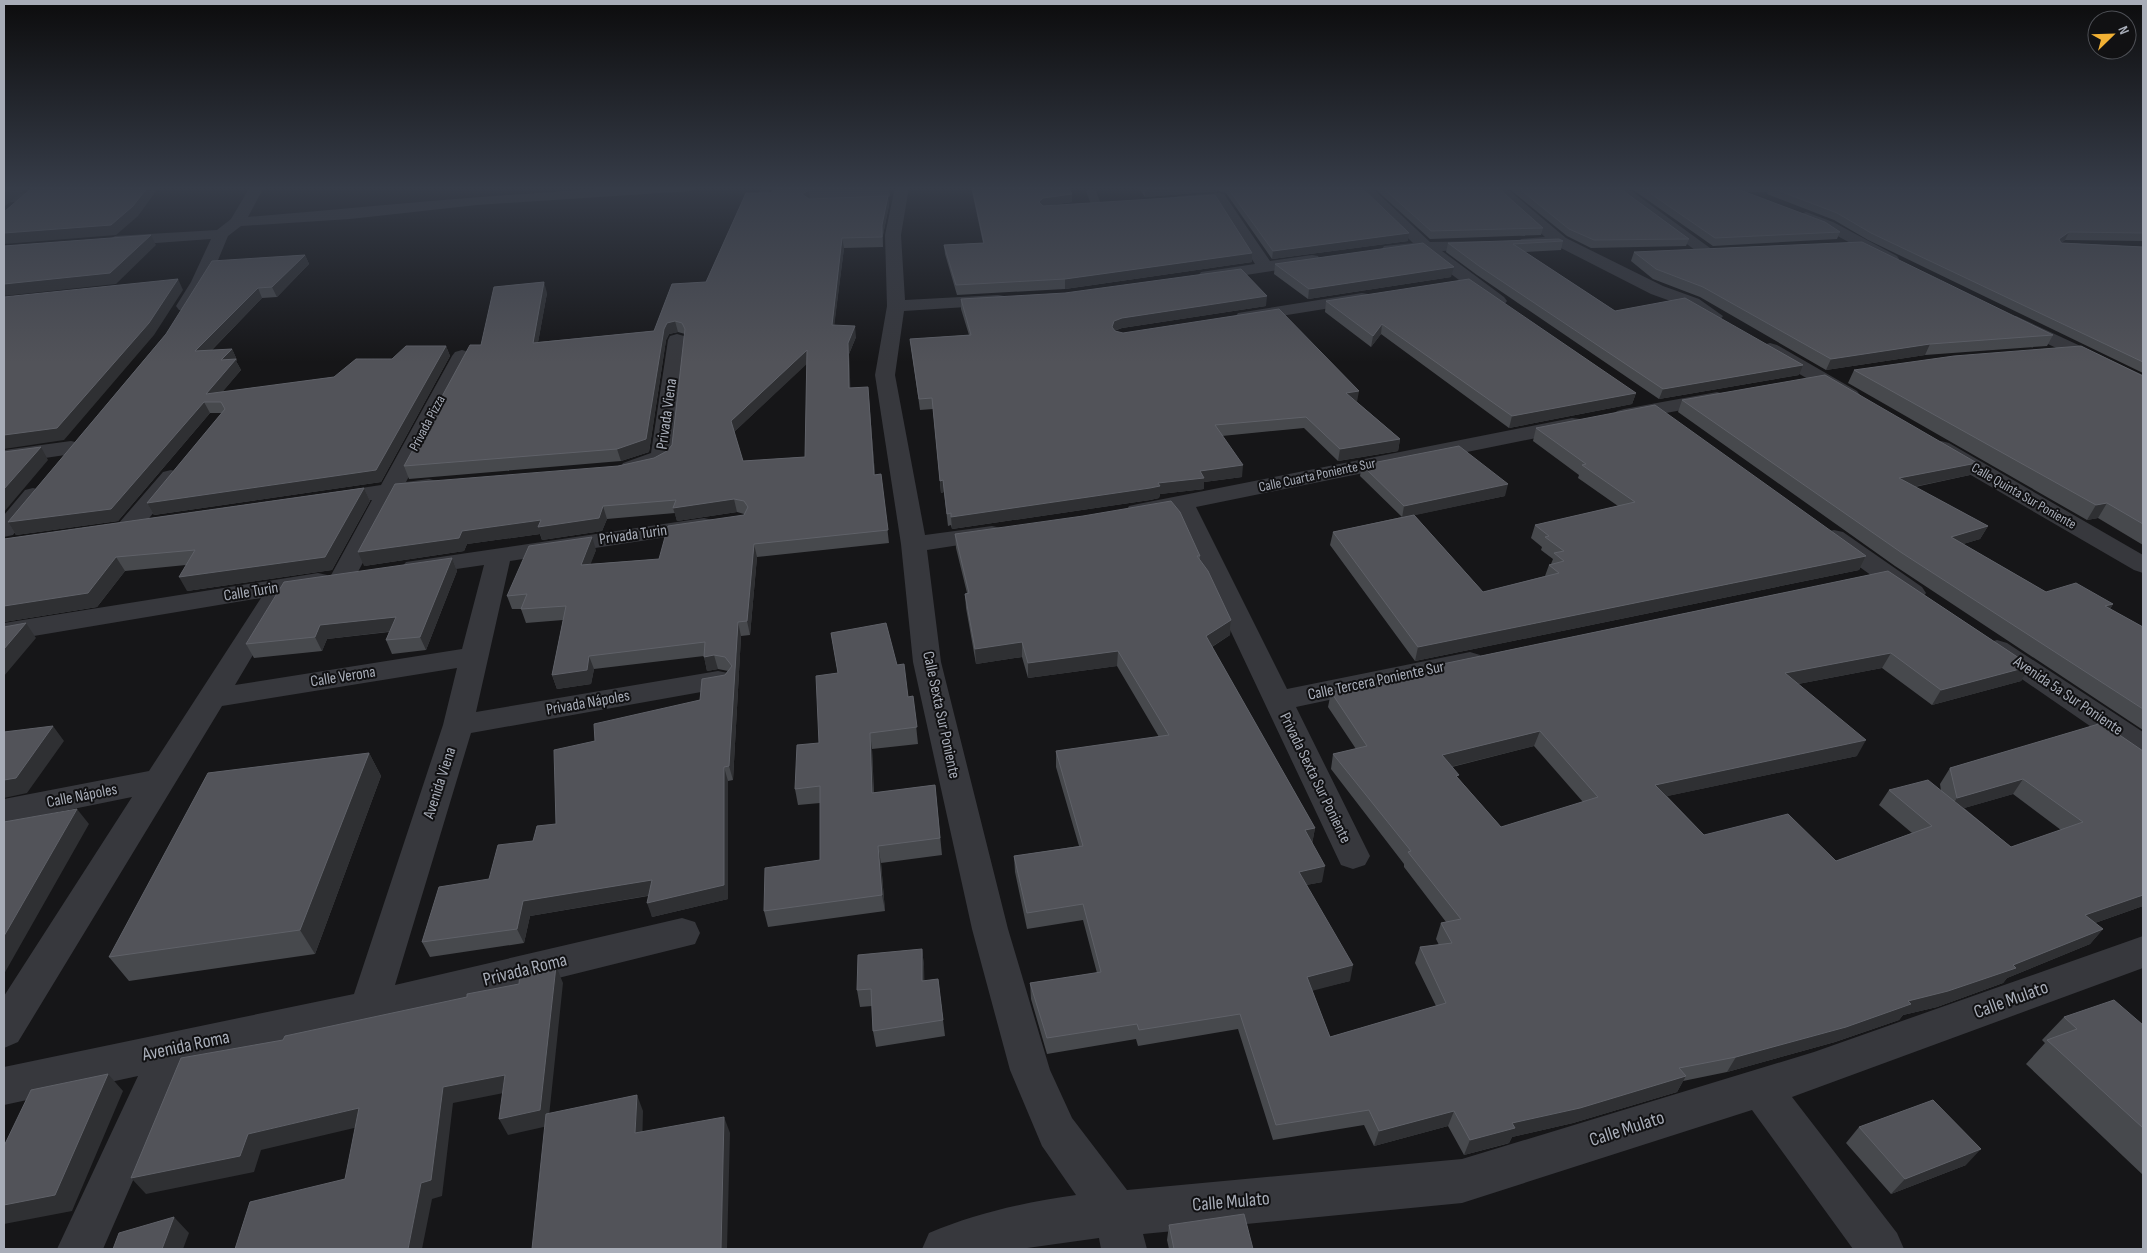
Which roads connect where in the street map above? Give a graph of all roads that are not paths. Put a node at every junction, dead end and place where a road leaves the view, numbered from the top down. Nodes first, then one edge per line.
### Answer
1 (216, 245) edge
2 (893, 245) edge
3 (1252, 245) edge
4 (1439, 245) edge
5 (1569, 245) edge
6 (1699, 245) edge
7 (1848, 245) edge
8 (1862, 245) edge
9 (1425, 246) junction
10 (1833, 246) edge
11 (1369, 252) edge
12 (1728, 252) edge
13 (1681, 253) edge
14 (1709, 253) junction
15 (1626, 254) edge
16 (1588, 255) junction
17 (1332, 258) edge
18 (1266, 267) junction
19 (1906, 267) edge
20 (1192, 278) edge
21 (200, 282) junction
22 (177, 284) edge
23 (1383, 295) edge
24 (1016, 299) edge
25 (896, 306) junction
26 (1516, 314) edge
27 (2004, 316) edge
28 (1228, 320) edge
29 (174, 322) edge
30 (1727, 324) edge
31 (1753, 339) edge
32 (677, 340) edge
33 (2076, 351) junction
34 (2036, 355) edge
35 (462, 356) edge
36 (1850, 375) dead end
37 (1822, 379) junction
38 (2143, 383) edge
39 (1792, 385) edge
40 (1633, 394) edge
41 (1734, 395) edge
42 (1868, 406) edge
43 (1656, 409) junction
44 (1680, 426) edge
45 (1928, 440) edge
46 (4, 456) edge
47 (182, 464) edge
48 (611, 471) edge
49 (449, 484) edge
50 (392, 489) junction
51 (303, 503) edge
52 (1182, 504) junction
53 (1119, 514) edge
54 (728, 522) edge
55 (1814, 523) edge
56 (156, 525) edge
57 (1008, 531) edge
58 (10, 539) edge
59 (914, 544) junction
60 (500, 554) junction
61 (2143, 565) edge
62 (1885, 574) junction
63 (343, 578) junction
64 (1856, 580) edge
65 (281, 587) junction
66 (1933, 606) edge
67 (4, 632) edge
68 (1982, 639) edge
69 (1499, 655) edge
70 (475, 656) junction
71 (718, 680) edge
72 (212, 698) junction
73 (1278, 701) junction
74 (458, 726) junction
75 (2143, 747) edge
76 (160, 780) junction
77 (4, 811) edge
78 (1353, 856) dead end
79 (682, 933) dead end
80 (2143, 952) edge
81 (369, 1008) junction
82 (4, 1030) edge
83 (170, 1050) junction
84 (4, 1086) edge
85 (1760, 1087) junction
86 (1110, 1226) edge
87 (80, 1249) edge
88 (945, 1249) edge
89 (1881, 1249) edge

1 - 21 street
2 - 25 street, Calle Sexta Sur Poniente
3 - 18 street
4 - 9 street
5 - 16 street
6 - 14 street
7 - 10 street
8 - 19 street
9 - 11 street
9 - 26 street
12 - 14 street
13 - 14 street
15 - 16 street
16 - 30 street
17 - 18 street
18 - 20 street
21 - 22 street
21 - 29 street
23 - 28 street
24 - 25 street
25 - 59 street, Calle Sexta Sur Poniente
27 - 33 street
31 - 37 street
32 - 48 street, Privada Viena
33 - 34 street
33 - 38 street
35 - 50 street, Privada Pizza
36 - 37 street
37 - 39 street
37 - 42 street
40 - 43 street
41 - 43 street, Calle Cuarta Poniente Sur
43 - 44 street
43 - 52 street, Calle Cuarta Poniente Sur
45 - 61 street, Calle Quinta Sur Poniente
46 - 58 street
47 - 56 street
49 - 50 street
50 - 51 street
50 - 63 street, Privada Pizza
52 - 53 street, Calle Cuarta Poniente Sur
52 - 73 street
54 - 60 street, Privada Turin
55 - 62 street
57 - 59 street
59 - 86 street, Calle Sexta Sur Poniente
60 - 63 street, Calle Turin
60 - 70 street, Avenida Viena
62 - 64 street
62 - 66 street
63 - 65 street, Calle Turin
65 - 67 street, Calle Turin
65 - 72 street
68 - 75 street, Avenida 5a Sur Poniente
69 - 73 street, Calle Tercera Poniente Sur
70 - 72 street, Calle Verona
70 - 74 street, Avenida Viena
71 - 74 street, Privada Nápoles
72 - 76 street
73 - 78 street, Privada Sexta Sur Poniente
74 - 81 street, Avenida Viena
76 - 77 street, Calle Nápoles
76 - 82 street
79 - 81 street, Privada Roma
80 - 85 street, Calle Mulato
81 - 83 street, Avenida Roma
83 - 84 street, Avenida Roma
83 - 87 street
85 - 86 street, Calle Mulato
85 - 89 street
86 - 88 street, Calle Mulato

